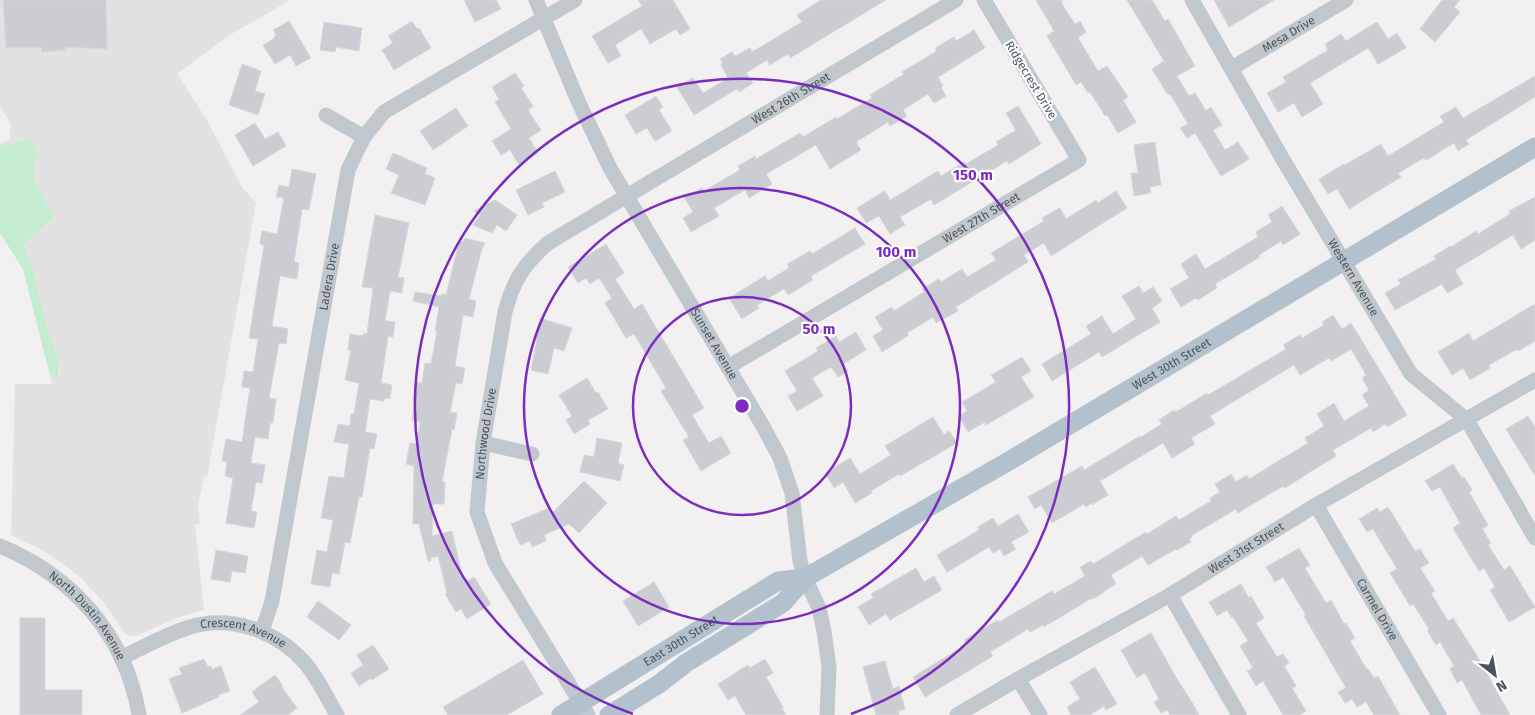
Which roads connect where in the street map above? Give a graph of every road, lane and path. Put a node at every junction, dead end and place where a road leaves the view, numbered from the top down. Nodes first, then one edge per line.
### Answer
1 (536, 0) edge
2 (575, 0) edge
3 (956, 0) edge
4 (984, 0) edge
5 (1192, 0) edge
6 (1346, 0) edge
7 (543, 19) junction
8 (1232, 68) junction
9 (326, 115) dead end
10 (364, 137) junction
11 (1535, 146) edge
12 (1079, 160) joint
13 (626, 196) junction
14 (1343, 261) junction
15 (728, 367) junction
16 (1535, 380) edge
17 (1468, 420) junction
18 (483, 443) junction
19 (532, 454) dead end
20 (1316, 505) junction
21 (1535, 538) edge
22 (0, 546) edge
23 (805, 578) junction
24 (1170, 595) junction
25 (262, 631) junction
26 (121, 658) junction
27 (1018, 679) junction
28 (584, 709) edge
29 (139, 715) edge
30 (337, 715) edge
31 (561, 715) edge
32 (610, 715) edge
33 (827, 715) edge
34 (957, 715) edge
35 (1040, 715) edge
36 (1238, 715) edge
37 (1440, 715) edge

1 - 7 street, Sunset Avenue
2 - 7 street, Ladera Drive
3 - 13 street, West 26th Street
4 - 12 street, Ridgecrest Drive
5 - 8 street, Western Avenue
6 - 8 street, Mesa Drive
7 - 10 street, Ladera Drive
7 - 13 street, Sunset Avenue
8 - 14 street, Western Avenue
9 - 10 street
10 - 25 street, Ladera Drive
11 - 14 main road, West 30th Street
12 - 15 street, West 27th Street
13 - 15 street, Sunset Avenue
13 - 18 street, Northwood Drive
14 - 17 street, Western Avenue
14 - 23 main road, West 30th Street
15 - 23 street, Sunset Avenue
16 - 17 street, West 31st Street
17 - 20 street, West 31st Street
17 - 21 street, Western Avenue
18 - 19 street
18 - 28 street, Northwood Drive
20 - 24 street, West 31st Street
20 - 37 street, Carmel Drive
22 - 26 street, North Dustin Avenue
23 - 28 main road, East 30th Street
23 - 32 main road
23 - 33 street, Sunset Avenue
24 - 27 street, West 31st Street
24 - 36 street
25 - 26 street, Crescent Avenue
25 - 30 street, Crescent Avenue
26 - 29 street, North Dustin Avenue
27 - 34 street, West 31st Street
27 - 35 street
28 - 31 main road, East 30th Street

